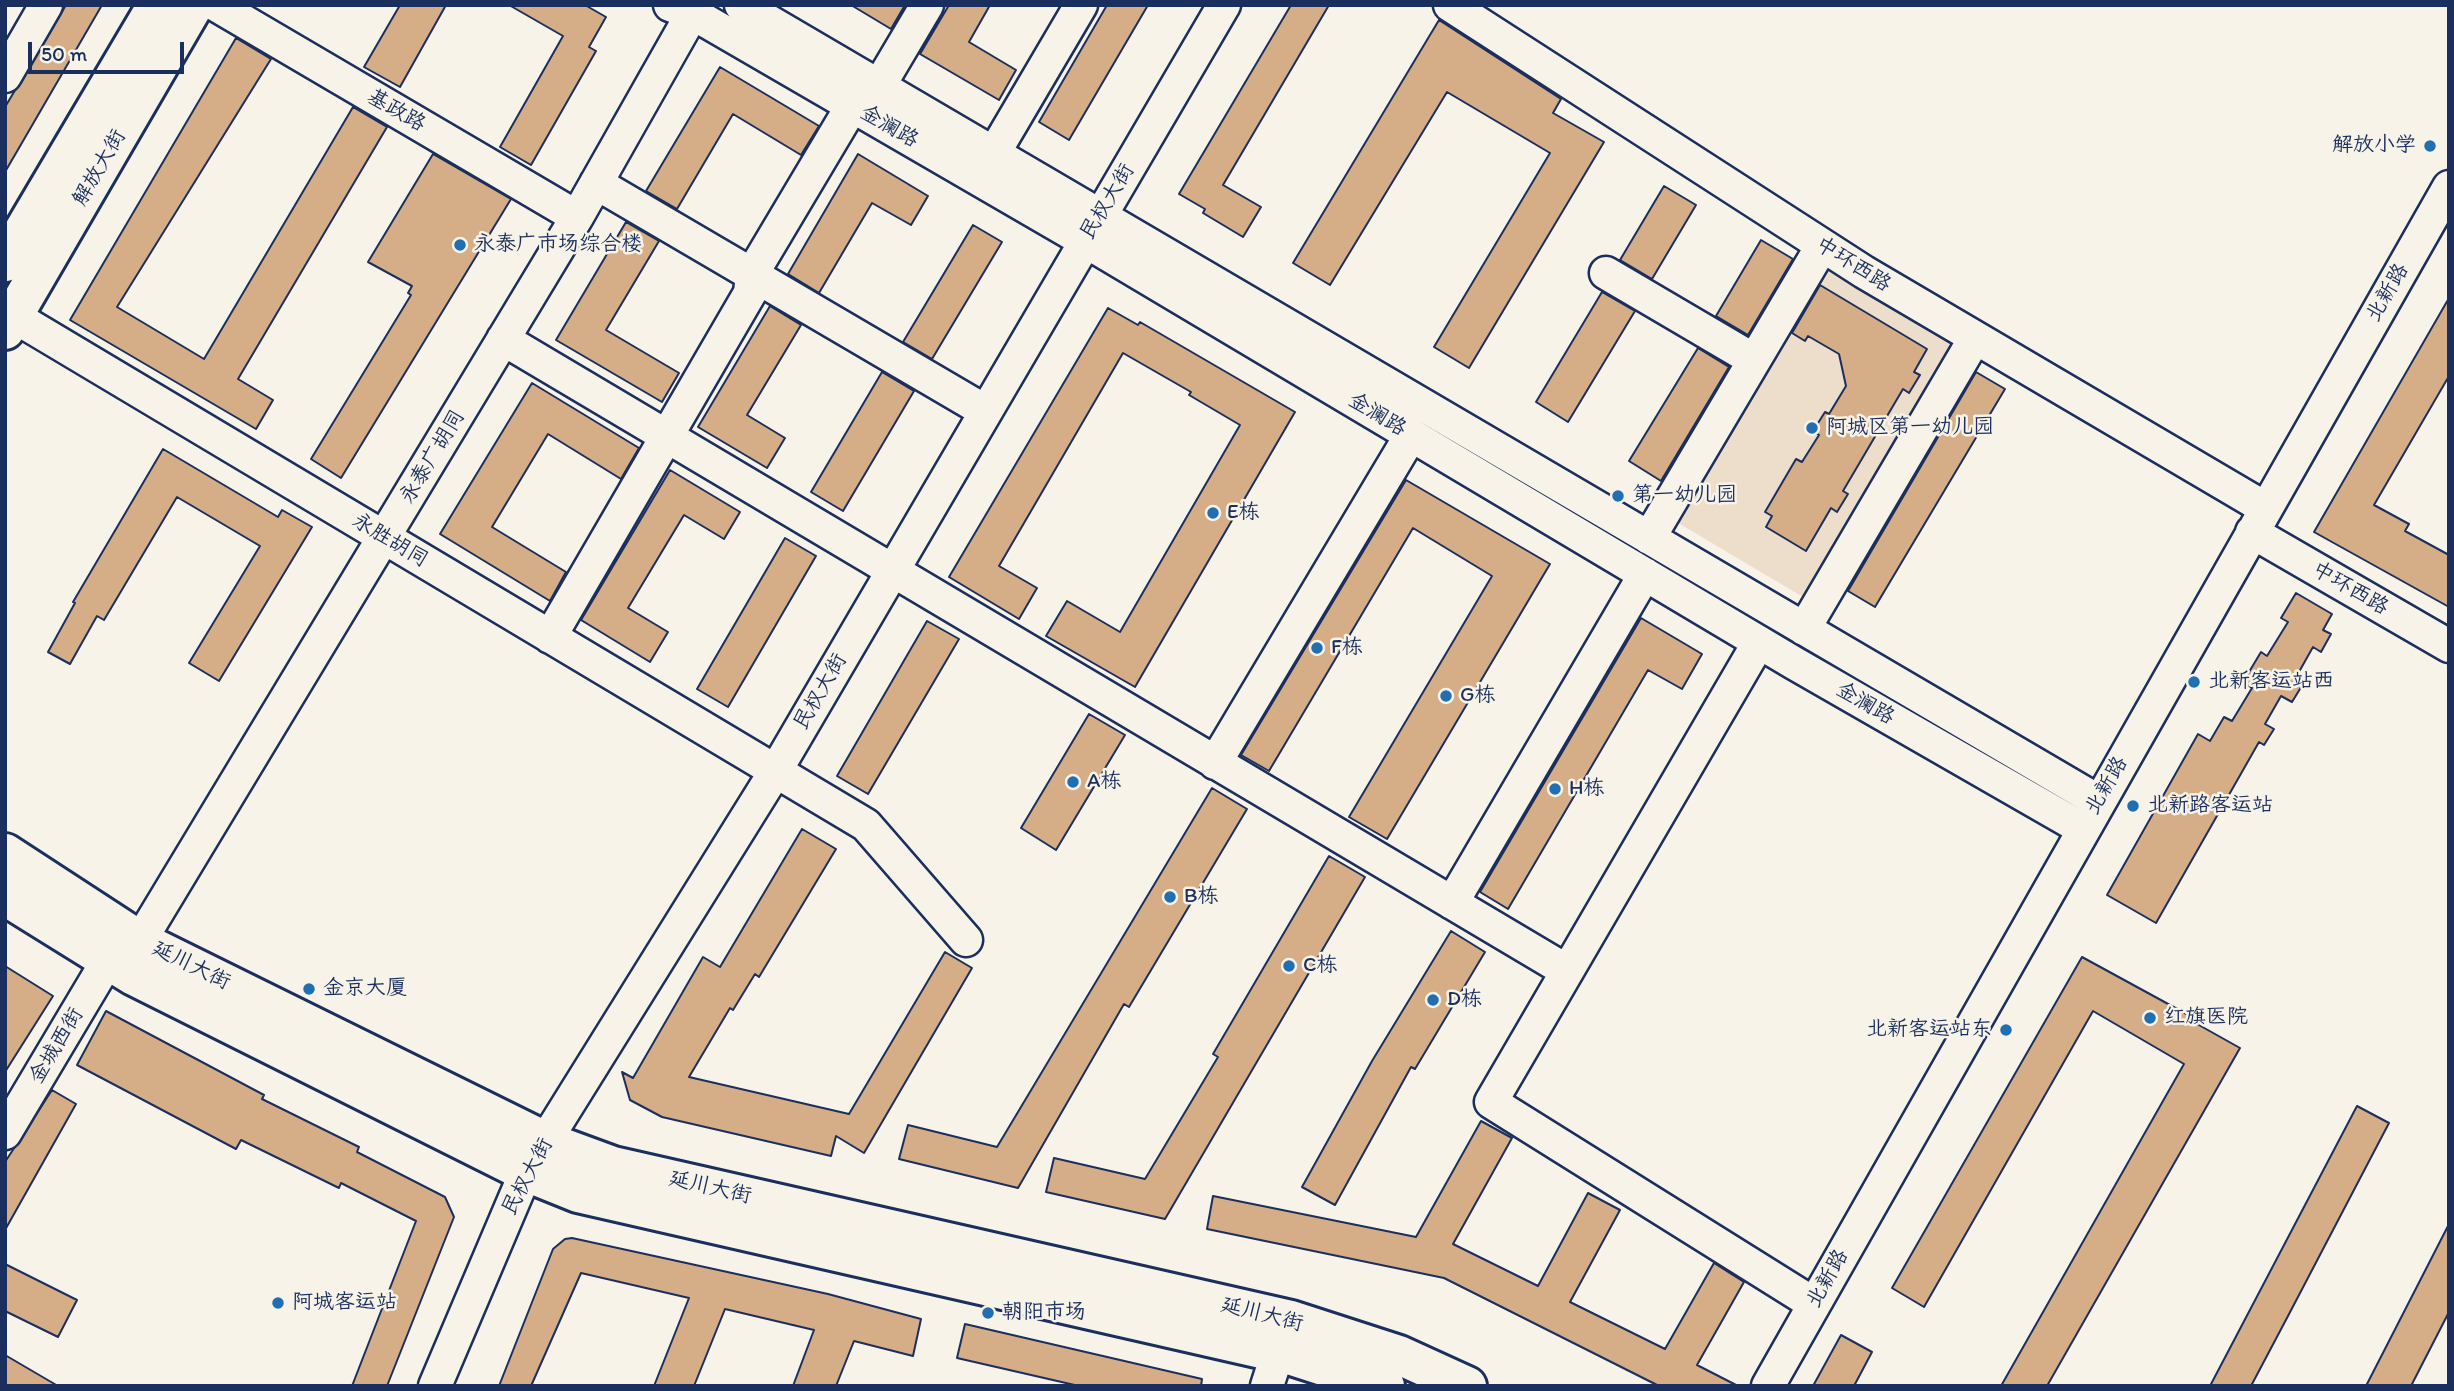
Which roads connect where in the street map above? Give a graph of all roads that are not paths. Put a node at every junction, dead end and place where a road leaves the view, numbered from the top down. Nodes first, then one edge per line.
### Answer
1 (46, 5) edge
2 (157, 5) edge
3 (194, 5) edge
4 (216, 5) edge
5 (741, 5) edge
6 (927, 5) edge
7 (1081, 5) edge
8 (1224, 5) edge
9 (1450, 5) edge
10 (686, 8) edge
11 (5, 76) edge
12 (879, 86) junction
13 (852, 106) junction
14 (993, 153) junction
15 (596, 183) junction
16 (2449, 187) edge
17 (577, 217) junction
18 (1092, 228) junction
19 (1822, 246) junction
20 (5, 262) edge
21 (1606, 273) dead end
22 (752, 274) junction
23 (8, 319) edge
24 (1975, 338) junction
25 (503, 339) junction
26 (1754, 360) junction
27 (985, 411) junction
28 (1411, 435) junction
29 (666, 437) junction
30 (2259, 520) junction
31 (384, 538) junction
32 (1649, 538) junction
33 (892, 571) junction
34 (1645, 574) junction
35 (1804, 629) junction
36 (550, 637) junction
37 (1759, 642) junction
38 (2449, 646) edge
39 (1215, 762) junction
40 (775, 772) junction
41 (2098, 801) junction
42 (2083, 829) junction
43 (5, 853) edge
44 (5, 895) edge
45 (1452, 903) junction
46 (966, 940) dead end
47 (124, 950) junction
48 (1567, 971) junction
49 (5, 1133) edge
50 (535, 1156) junction
51 (1814, 1304) junction
52 (1272, 1369) edge
53 (435, 1386) edge
54 (1385, 1386) edge
55 (1467, 1386) edge
56 (1768, 1386) edge

1 - 11 street
2 - 20 main road, 解放大街
3 - 23 main road, 解放大街
4 - 17 street, 基政路
5 - 12 street, 金澜路
6 - 12 street
7 - 14 street
8 - 18 street, 民权大街
9 - 19 street, 中环西路
10 - 13 street, 金澜路
10 - 15 street, 永泰广胡同
12 - 14 street, 金澜路
13 - 18 street, 金澜路
13 - 22 street
14 - 18 street, 金澜路
15 - 17 street, 永泰广胡同
15 - 22 street
16 - 30 street, 北新路
17 - 25 street, 永泰广胡同
18 - 27 street, 民权大街
18 - 28 street, 金澜路
18 - 32 street, 金澜路
19 - 24 street, 中环西路
19 - 26 street
21 - 26 street
22 - 27 street
22 - 29 street
23 - 31 street, 永胜胡同
24 - 30 street, 中环西路
24 - 35 street
25 - 29 street
25 - 31 street, 永泰广胡同
26 - 32 street
27 - 33 street, 民权大街
28 - 34 street, 金澜路
28 - 39 street
29 - 33 street
29 - 36 street
30 - 38 street, 中环西路
30 - 41 street, 北新路
31 - 36 street, 永胜胡同
31 - 47 street, 永泰广胡同
32 - 35 street, 金澜路
33 - 39 street
33 - 40 street, 民权大街
34 - 37 street, 金澜路
34 - 45 street
35 - 41 street, 金澜路
36 - 40 street, 永胜胡同
37 - 42 street, 金澜路
37 - 48 street
39 - 45 street
40 - 46 street, 永胜胡同
40 - 50 street, 民权大街
41 - 42 street, 北新路
42 - 51 street, 北新路
43 - 47 main road, 延川大街
44 - 47 main road, 延川大街
45 - 48 street
47 - 49 street, 金城西街
47 - 50 main road, 延川大街
48 - 51 street
50 - 52 main road, 延川大街
50 - 53 street, 民权大街
50 - 55 main road, 延川大街
51 - 56 street, 北新路
52 - 54 main road, 延川大街

